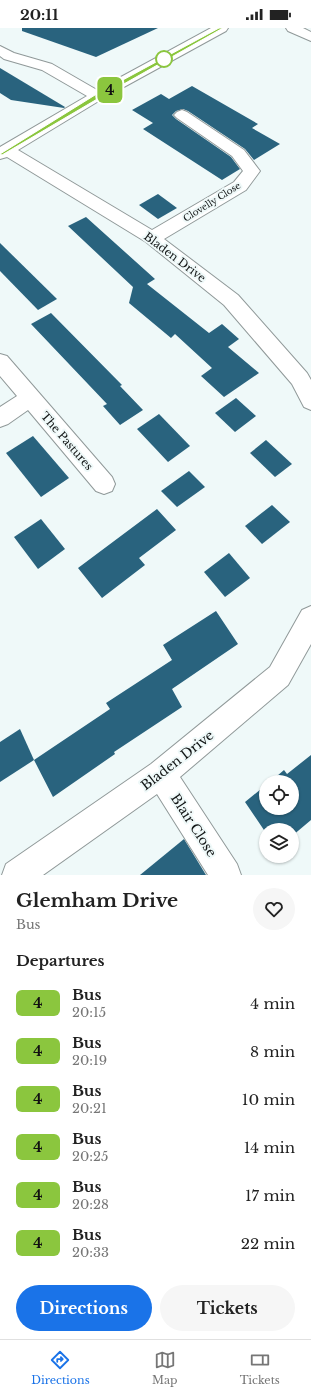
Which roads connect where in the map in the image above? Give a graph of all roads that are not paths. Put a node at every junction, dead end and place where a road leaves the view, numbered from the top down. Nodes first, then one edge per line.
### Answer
1 (221, 28) edge
2 (293, 28) edge
3 (311, 37) edge
4 (0, 50) edge
5 (97, 96) junction
6 (182, 115) dead end
7 (3, 152) edge
8 (152, 238) junction
9 (0, 362) edge
10 (30, 398) junction
11 (311, 401) edge
12 (0, 418) edge
13 (104, 484) dead end
14 (311, 619) edge
15 (161, 774) junction
16 (17, 875) edge
17 (226, 875) edge

1 - 5 street
2 - 3 street
4 - 5 street
5 - 7 street
6 - 8 street, Clovelly Close
7 - 8 street, Bladen Drive
8 - 11 street, Bladen Drive
9 - 10 street, The Pastures
10 - 12 street
10 - 13 street, The Pastures
14 - 15 street, Bladen Drive
15 - 16 street, Bladen Drive
15 - 17 street, Blair Close

